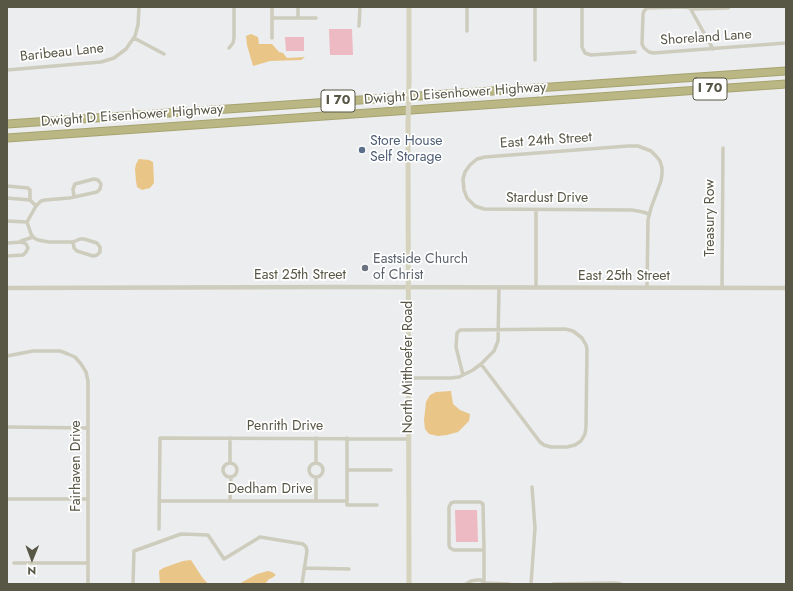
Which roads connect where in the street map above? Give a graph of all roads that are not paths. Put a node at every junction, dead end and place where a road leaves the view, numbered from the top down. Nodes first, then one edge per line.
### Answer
1 (139, 7) edge
2 (234, 7) edge
3 (272, 7) edge
4 (298, 7) edge
5 (360, 7) edge
6 (409, 7) edge
7 (467, 7) edge
8 (535, 7) edge
9 (582, 7) edge
10 (689, 7) edge
11 (729, 7) edge
12 (272, 18) junction
13 (298, 18) junction
14 (316, 18) dead end
15 (359, 26) dead end
16 (467, 31) dead end
17 (134, 38) junction
18 (272, 38) dead end
19 (786, 43) edge
20 (229, 48) dead end
21 (712, 49) junction
22 (635, 52) dead end
23 (164, 54) dead end
24 (535, 60) dead end
25 (7, 70) edge
26 (786, 71) edge
27 (786, 84) edge
28 (7, 124) edge
29 (7, 138) edge
30 (722, 148) dead end
31 (463, 179) joint
32 (7, 186) edge
33 (74, 197) junction
34 (7, 198) edge
35 (30, 200) junction
36 (36, 206) junction
37 (536, 210) junction
38 (649, 214) junction
39 (7, 221) edge
40 (27, 222) junction
41 (33, 237) junction
42 (18, 242) junction
43 (73, 242) junction
44 (7, 243) edge
45 (7, 256) edge
46 (410, 287) junction
47 (7, 288) edge
48 (499, 288) junction
49 (536, 288) junction
50 (647, 288) junction
51 (722, 288) junction
52 (786, 288) edge
53 (499, 329) junction
54 (7, 356) edge
55 (481, 364) junction
56 (463, 375) junction
57 (410, 378) junction
58 (7, 427) edge
59 (88, 428) junction
60 (230, 438) junction
61 (316, 438) junction
62 (347, 438) junction
63 (409, 439) junction
64 (316, 463) junction
65 (230, 464) junction
66 (347, 470) junction
67 (391, 470) dead end
68 (231, 476) junction
69 (316, 477) junction
70 (532, 487) dead end
71 (7, 499) edge
72 (88, 499) junction
73 (159, 501) junction
74 (230, 501) junction
75 (316, 501) junction
76 (347, 501) junction
77 (377, 505) dead end
78 (159, 529) dead end
79 (484, 550) junction
80 (14, 563) dead end
81 (88, 563) junction
82 (304, 568) junction
83 (349, 569) dead end
84 (88, 584) edge
85 (133, 584) edge
86 (302, 584) edge
87 (410, 584) edge
88 (466, 584) edge
89 (484, 584) edge
90 (509, 584) edge
91 (531, 584) edge
92 (553, 584) edge
93 (621, 584) edge

1 - 17 street
2 - 20 street
3 - 12 street
4 - 13 street
5 - 15 street
6 - 46 main road, North Mitthoefer Road, bridge
7 - 16 street
8 - 24 street
9 - 22 street
10 - 11 street
10 - 21 street
10 - 21 street, Shoreland Lane
12 - 13 street
12 - 18 street
13 - 14 street
17 - 23 street
17 - 25 street, Baribeau Lane
19 - 21 street, Shoreland Lane
26 - 28 highway, Dwight D Eisenhower Highway / I 70
27 - 29 highway, Dwight D Eisenhower Highway / I 70
30 - 51 street, Treasury Row
31 - 37 street, Stardust Drive
31 - 38 street, East 24th Street
32 - 35 street
33 - 33 street
33 - 36 street
34 - 35 street
35 - 36 street
36 - 40 street
37 - 38 street, Stardust Drive
37 - 49 street
38 - 50 street
39 - 40 street
40 - 41 street
41 - 42 street
41 - 43 street
42 - 44 street
42 - 45 street
43 - 43 street
46 - 47 street, East 25th Street
46 - 48 street, East 25th Street
46 - 57 main road, North Mitthoefer Road
48 - 49 street, East 25th Street
48 - 53 street
49 - 50 street, East 25th Street
50 - 51 street, East 25th Street
51 - 52 street, East 25th Street
53 - 55 street
53 - 55 street
53 - 56 street
54 - 59 street, Fairhaven Drive
55 - 56 street
56 - 57 street
57 - 63 main road, North Mitthoefer Road
58 - 59 street
59 - 72 street, Fairhaven Drive
60 - 61 street, Penrith Drive
60 - 65 street
60 - 73 street, Penrith Drive
61 - 62 street, Penrith Drive
61 - 64 street
62 - 63 street, Penrith Drive
62 - 66 street
63 - 87 main road, North Mitthoefer Road
64 - 69 street
64 - 69 street
65 - 68 street
65 - 68 street
66 - 67 street
66 - 76 street
68 - 74 street
69 - 75 street
70 - 91 street
71 - 72 street
72 - 81 street, Fairhaven Drive
73 - 74 street, Dedham Drive
73 - 78 street
74 - 75 street, Dedham Drive
75 - 76 street, Dedham Drive
76 - 77 street, Dedham Drive
79 - 79 street
79 - 89 street
80 - 81 street
81 - 84 street, Fairhaven Drive
82 - 83 street
82 - 85 street
82 - 86 street
88 - 89 street
89 - 90 street
92 - 93 street

